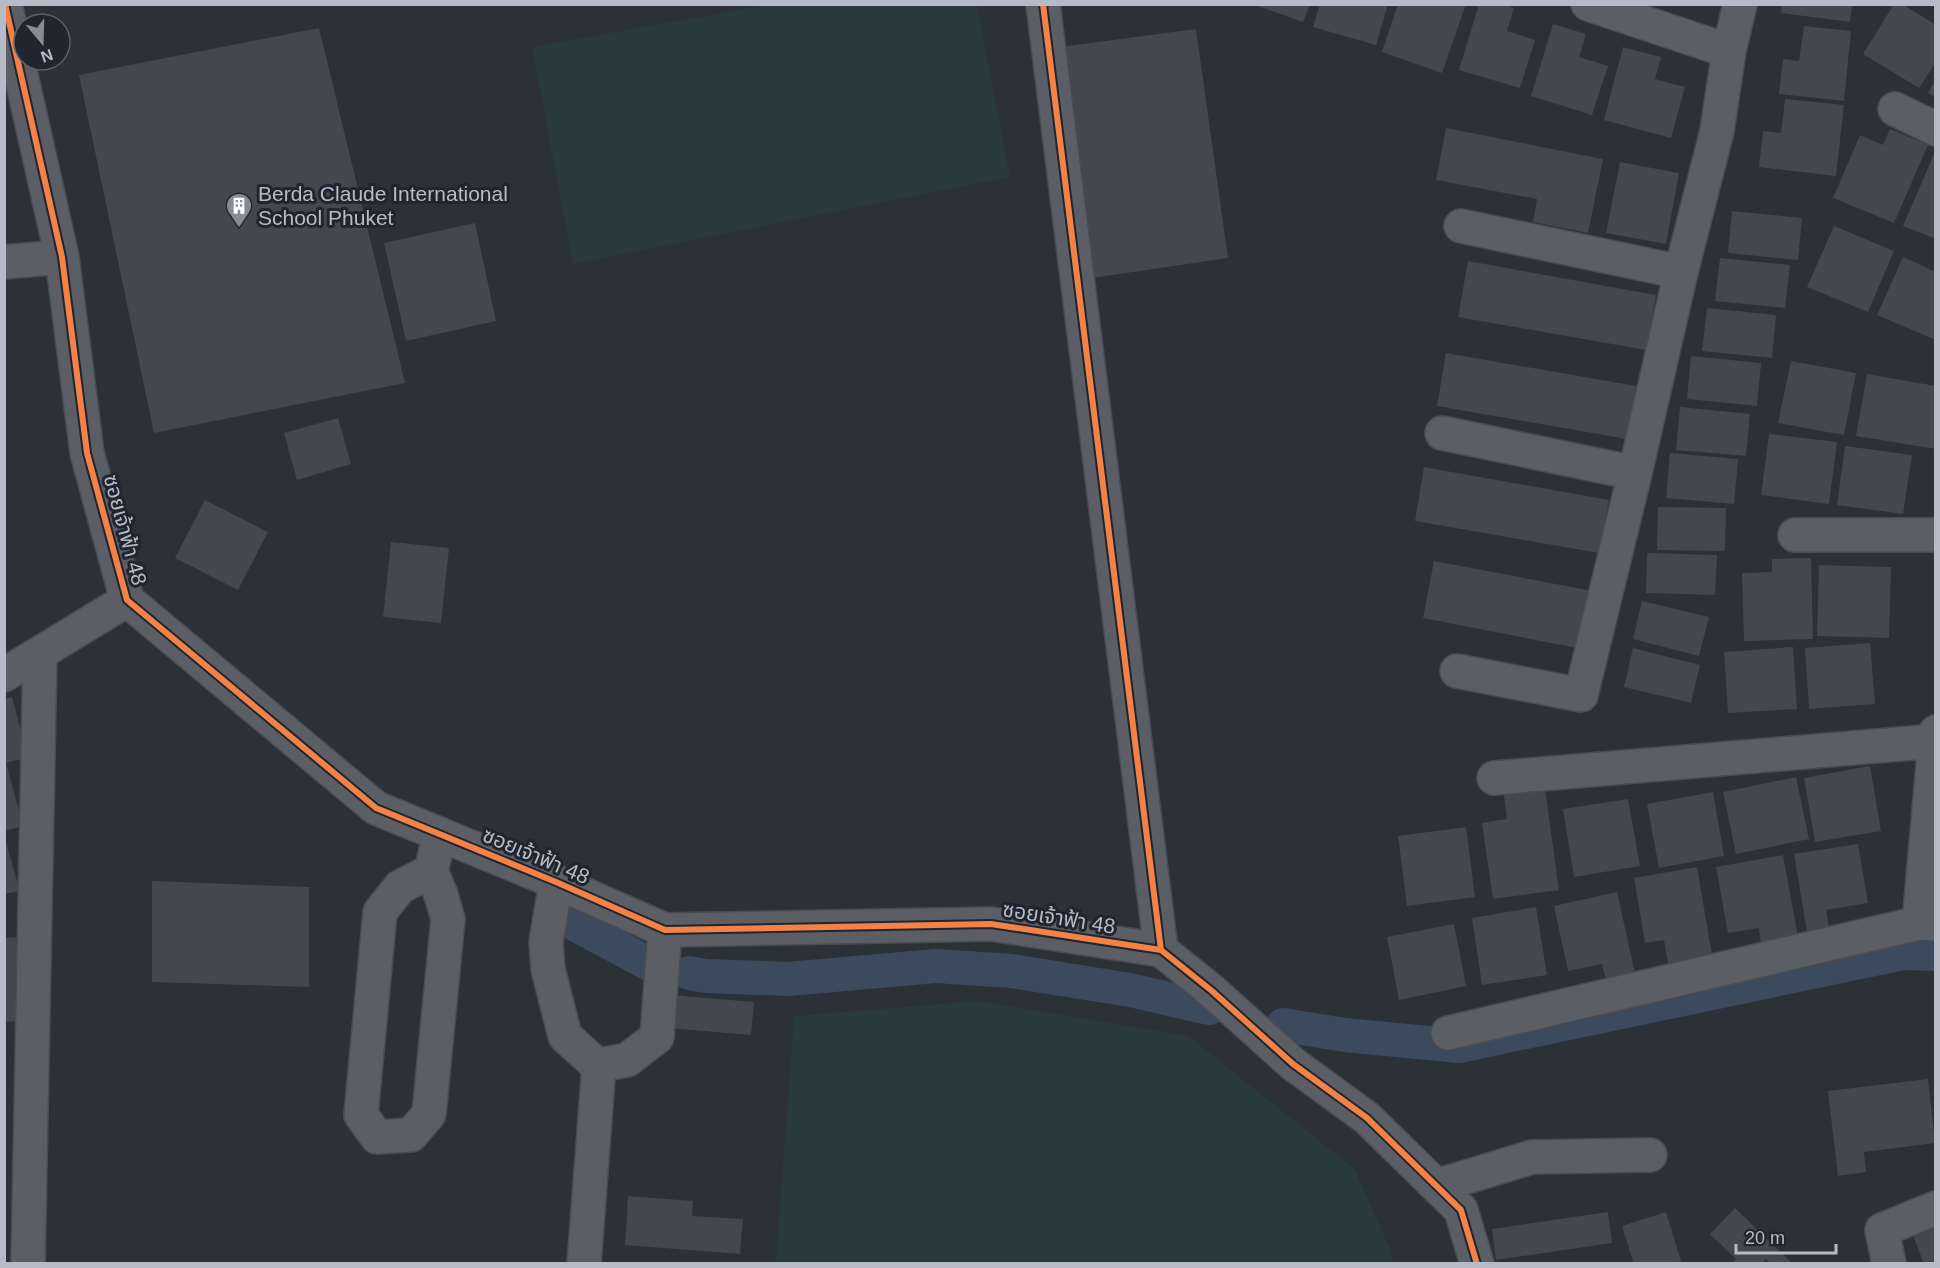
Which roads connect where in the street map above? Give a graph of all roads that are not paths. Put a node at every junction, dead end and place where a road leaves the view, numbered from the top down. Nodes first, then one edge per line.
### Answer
1 (5, 4) edge
2 (1043, 4) edge
3 (1588, 4) edge
4 (1740, 4) edge
5 (1729, 51) junction
6 (1895, 109) dead end
7 (1935, 129) edge
8 (1461, 226) dead end
9 (62, 257) junction
10 (4, 261) edge
11 (1681, 273) junction
12 (1442, 433) dead end
13 (1635, 473) junction
14 (1795, 535) dead end
15 (1935, 536) edge
16 (128, 600) junction
17 (40, 653) junction
18 (1457, 671) dead end
19 (4, 675) edge
20 (1935, 738) edge
21 (1494, 778) dead end
22 (440, 834) junction
23 (430, 871) junction
24 (556, 882) junction
25 (1927, 924) edge
26 (665, 930) junction
27 (1161, 950) junction
28 (1448, 1033) dead end
29 (599, 1067) junction
30 (1650, 1155) dead end
31 (1437, 1186) junction
32 (1935, 1208) edge
33 (28, 1263) edge
34 (584, 1263) edge
35 (1477, 1263) edge
36 (1890, 1263) edge

1 - 9 street, ซอยเจ้าฟ้า 48
2 - 27 street
3 - 5 street
4 - 5 street
5 - 11 street
6 - 7 street
8 - 11 street
9 - 10 street
9 - 16 street, ซอยเจ้าฟ้า 48
11 - 13 street
12 - 13 street
13 - 18 street
14 - 15 street
16 - 17 street
16 - 22 street, ซอยเจ้าฟ้า 48
17 - 19 street
17 - 33 street
20 - 21 street
20 - 25 street
22 - 23 street
22 - 24 street, ซอยเจ้าฟ้า 48
23 - 23 street
24 - 26 street, ซอยเจ้าฟ้า 48
24 - 29 street
25 - 28 street
26 - 27 street, ซอยเจ้าฟ้า 48
26 - 29 street
27 - 31 street, ซอยเจ้าฟ้า 48
29 - 34 street
30 - 31 street
31 - 35 street, ซอยเจ้าฟ้า 48
32 - 36 street

